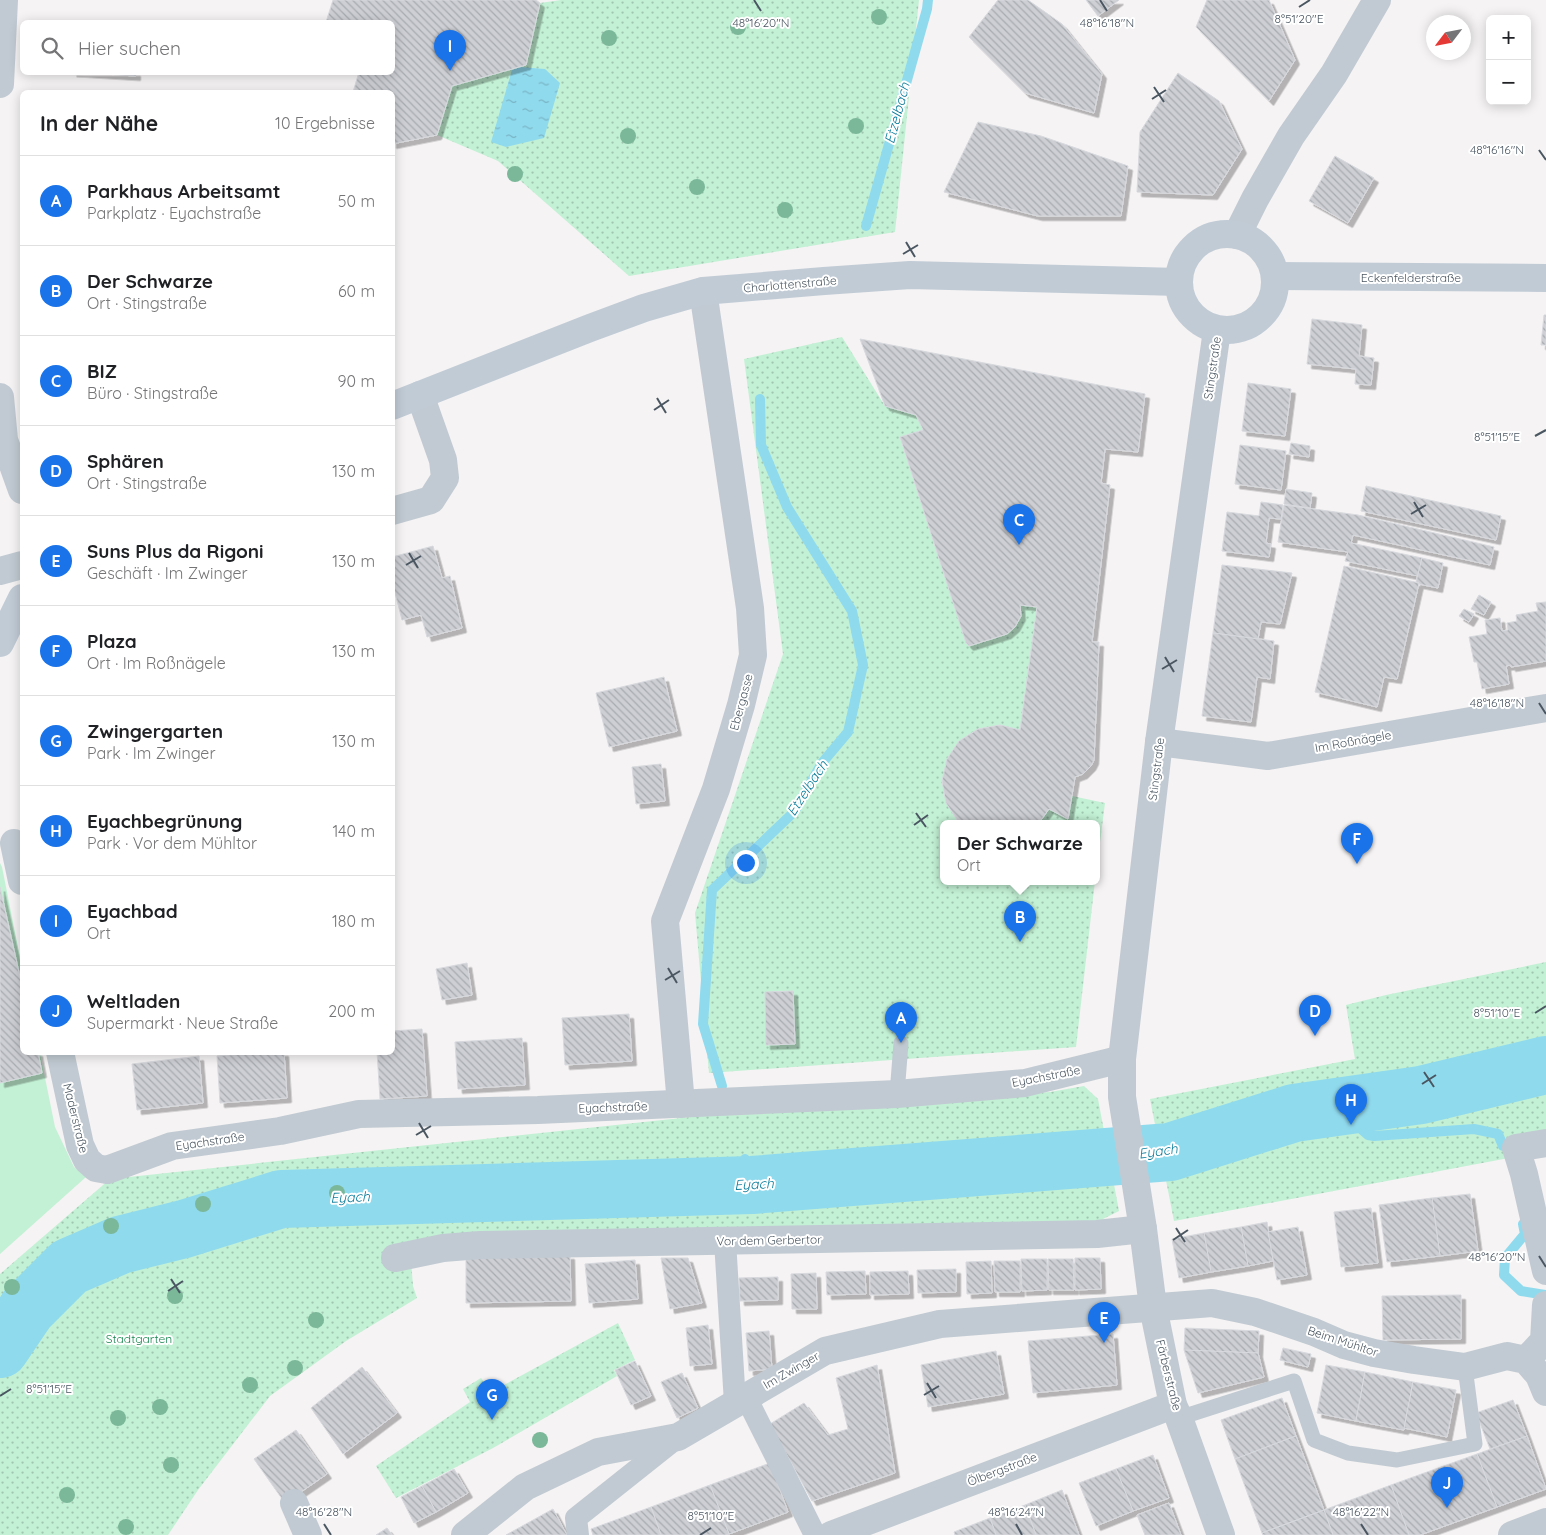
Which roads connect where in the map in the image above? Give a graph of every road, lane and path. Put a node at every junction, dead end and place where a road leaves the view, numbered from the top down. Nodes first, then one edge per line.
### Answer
1 (4, 0) edge
2 (1376, 0) edge
3 (0, 84) edge
4 (1237, 235) junction
5 (1275, 276) junction
6 (1546, 278) edge
7 (1179, 282) junction
8 (703, 291) junction
9 (1217, 330) junction
10 (420, 395) junction
11 (0, 397) edge
12 (395, 405) edge
13 (4, 440) junction
14 (20, 465) edge
15 (20, 484) edge
16 (395, 510) edge
17 (20, 566) edge
18 (0, 571) edge
19 (20, 602) edge
20 (0, 643) edge
21 (1546, 708) edge
22 (1159, 742) junction
23 (14, 843) dead end
24 (20, 872) edge
25 (900, 1043) dead end
26 (61, 1055) edge
27 (1122, 1059) junction
28 (897, 1094) junction
29 (681, 1104) junction
30 (1546, 1143) edge
31 (106, 1170) joint
32 (1142, 1219) junction
33 (725, 1241) junction
34 (395, 1258) dead end
35 (1546, 1271) edge
36 (1546, 1306) edge
37 (1153, 1307) junction
38 (1526, 1360) junction
39 (1465, 1367) junction
40 (1546, 1392) edge
41 (740, 1400) junction
42 (1176, 1411) junction
43 (678, 1437) junction
44 (294, 1503) dead end
45 (1546, 1522) edge
46 (308, 1535) edge
47 (465, 1535) edge
48 (578, 1535) edge
49 (815, 1535) edge
50 (831, 1535) edge
51 (1220, 1535) edge
52 (1512, 1535) edge

1 - 3 street
2 - 4 street
4 - 5 main road
4 - 7 main road
5 - 6 main road, Eckenfelderstraße
5 - 9 main road
7 - 8 main road, Charlottenstraße
7 - 9 main road
8 - 10 main road, Charlottenstraße
8 - 29 street, Ebergasse
9 - 22 street, Stingstraße
10 - 12 main road, Charlottenstraße
10 - 16 street
11 - 13 street
13 - 14 street
13 - 15 street
17 - 18 street
19 - 20 main road
21 - 22 street, Im Roßnägele
22 - 27 street, Stingstraße
23 - 24 street
25 - 28 lane
26 - 31 street, Maderstraße
27 - 28 street, Eyachstraße
27 - 32 street, Stingstraße
28 - 29 street, Eyachstraße
29 - 31 street, Eyachstraße
30 - 35 street
32 - 33 street, Vor dem Gerbertor
32 - 37 street, Färberstraße
33 - 34 street, Vor dem Gerbertor
33 - 41 street
36 - 38 street
37 - 39 street, Beim Mühltor
37 - 41 street, Im Zwinger
37 - 42 street, Färberstraße
38 - 39 street, Beim Mühltor
38 - 40 street
39 - 42 lane
41 - 43 street, Im Zwinger
41 - 49 street
42 - 50 street, Ölbergstraße
42 - 51 street, Färberstraße
43 - 47 street, Im Zwinger
43 - 48 street
44 - 46 street
45 - 52 street

